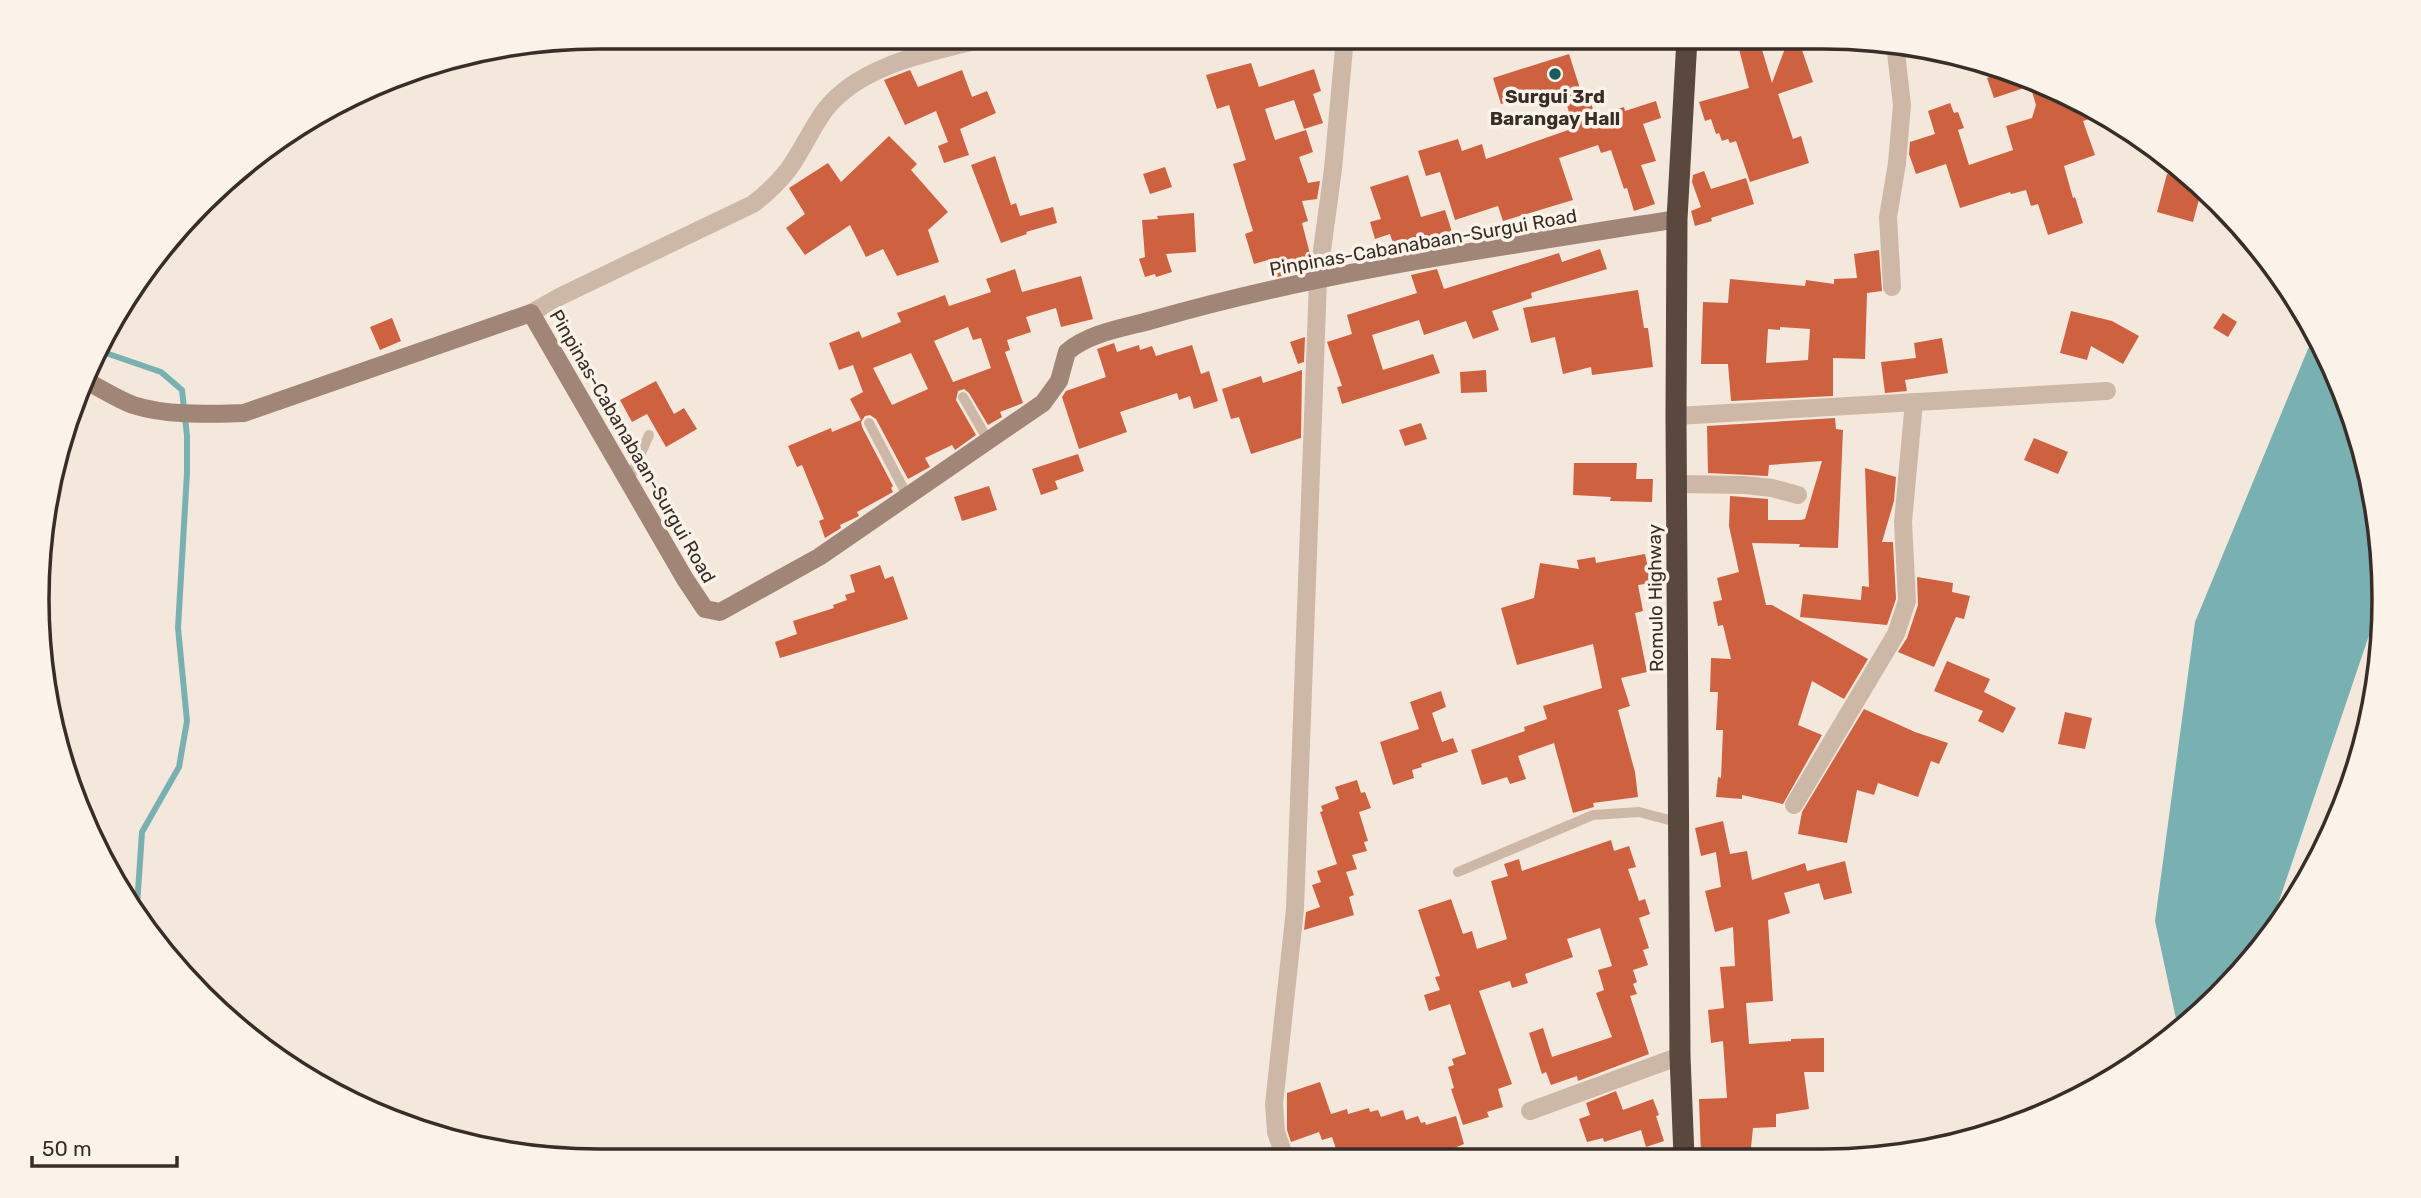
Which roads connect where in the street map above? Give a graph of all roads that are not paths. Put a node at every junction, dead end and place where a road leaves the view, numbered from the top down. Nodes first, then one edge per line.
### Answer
1 (941, 49) edge
2 (1344, 49) edge
3 (1685, 49) edge
4 (1896, 54) edge
5 (1677, 219) junction
6 (1318, 280) junction
7 (1892, 287) dead end
8 (531, 313) junction
9 (93, 385) edge
10 (2107, 391) dead end
11 (963, 397) dead end
12 (1914, 402) junction
13 (1676, 416) junction
14 (869, 423) dead end
15 (649, 435) dead end
16 (988, 440) junction
17 (629, 480) junction
18 (1676, 484) junction
19 (906, 495) junction
20 (1798, 495) dead end
21 (1794, 805) dead end
22 (1679, 823) junction
23 (1458, 872) dead end
24 (1680, 1056) junction
25 (1530, 1111) dead end
26 (1282, 1149) edge
27 (1684, 1149) edge

1 - 8 street
2 - 6 street
3 - 5 highway, Romulo Highway
4 - 7 street
5 - 6 street, Pinpinas-Cabanabaan-Surgui Road
5 - 13 highway, Romulo Highway
6 - 16 street, Pinpinas-Cabanabaan-Surgui Road
6 - 26 street
8 - 9 street, Pinpinas-Cabanabaan-Surgui Road
8 - 17 street, Pinpinas-Cabanabaan-Surgui Road
10 - 12 street
11 - 16 lane
12 - 13 street
12 - 21 street
13 - 18 highway, Romulo Highway
14 - 19 lane
15 - 17 lane
16 - 19 street, Pinpinas-Cabanabaan-Surgui Road
17 - 19 street, Pinpinas-Cabanabaan-Surgui Road
18 - 20 street
18 - 22 highway, Romulo Highway
22 - 23 lane
22 - 24 highway, Romulo Highway
24 - 25 street
24 - 27 highway, Romulo Highway

